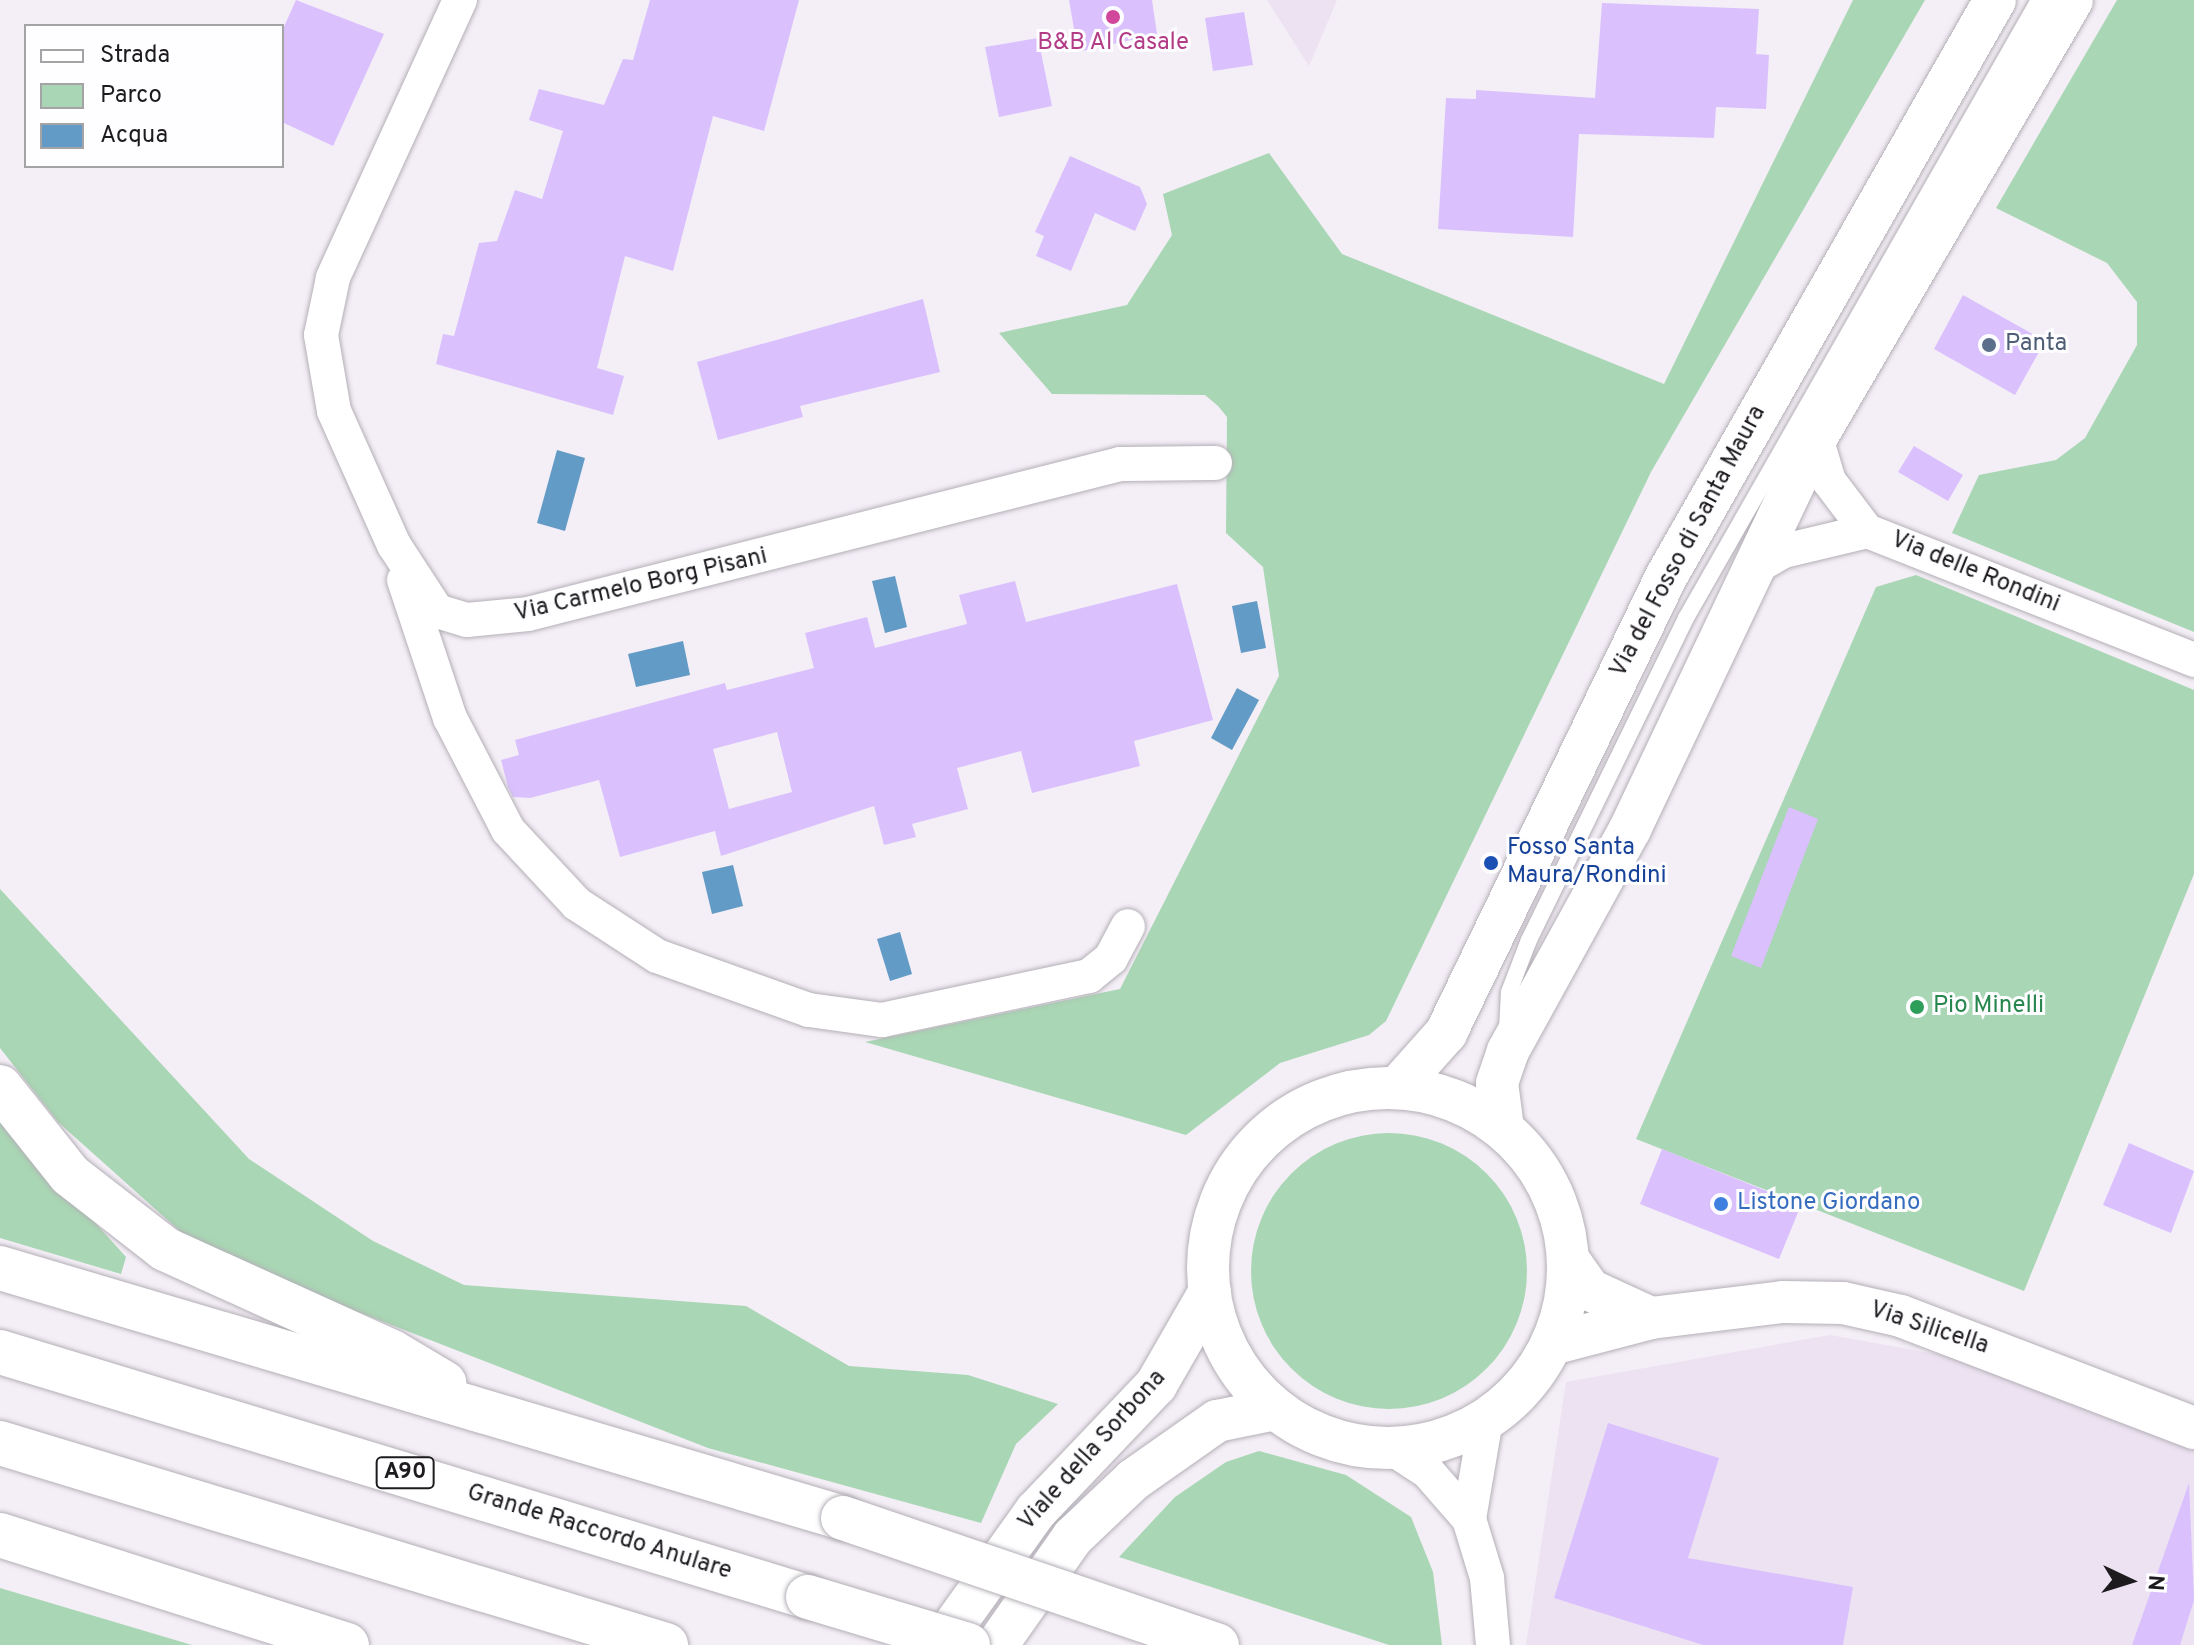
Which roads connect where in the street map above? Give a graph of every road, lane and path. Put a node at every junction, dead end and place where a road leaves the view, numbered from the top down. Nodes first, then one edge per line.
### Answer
1 (460, 0) edge
2 (1995, 0) edge
3 (2039, 0) edge
4 (2072, 0) edge
5 (1816, 438) junction
6 (1215, 463) dead end
7 (1867, 531) junction
8 (394, 545) junction
9 (1754, 568) junction
10 (2194, 660) edge
11 (1128, 926) dead end
12 (1508, 1051) junction
13 (0, 1087) edge
14 (1397, 1088) junction
15 (1503, 1128) junction
16 (1568, 1259) junction
17 (0, 1268) edge
18 (1210, 1291) junction
19 (1651, 1318) junction
20 (1552, 1344) junction
21 (0, 1352) edge
22 (1276, 1409) junction
23 (485, 1411) junction
24 (1486, 1420) junction
25 (2194, 1428) edge
26 (0, 1443) edge
27 (1393, 1449) junction
28 (1469, 1519) junction
29 (0, 1535) edge
30 (0, 1557) edge
31 (118, 1576) junction
32 (347, 1645) edge
33 (666, 1645) edge
34 (940, 1645) edge
35 (968, 1645) edge
36 (997, 1645) edge
37 (1217, 1645) edge
38 (1493, 1645) edge

1 - 8 street, Via Carmelo Borg Pisani
2 - 14 street, Via del Fosso di Santa Maura
3 - 12 lane, Via del Fosso di Santa Maura
4 - 5 street, Via del Fosso di Santa Maura
5 - 7 street
5 - 9 street, Via del Fosso di Santa Maura
6 - 8 street, Via Carmelo Borg Pisani
7 - 9 street, Via delle Rondini
7 - 10 street, Via delle Rondini
8 - 11 street
9 - 12 street, Via del Fosso di Santa Maura
12 - 15 street, Via del Fosso di Santa Maura
13 - 23 highway
14 - 15 street
14 - 18 street
15 - 16 street
16 - 19 street
16 - 20 street
17 - 23 highway
18 - 22 street
18 - 34 street, Viale della Sorbona
19 - 20 street, Via Silicella
19 - 25 street, Via Silicella
20 - 24 street
21 - 35 highway, Grande Raccordo Anulare / A90, bridge
22 - 27 street
22 - 36 street, Viale della Sorbona
23 - 37 highway, bridge
24 - 27 street
24 - 28 street
26 - 33 highway
27 - 28 street
28 - 38 street
29 - 31 highway
30 - 31 highway
31 - 32 highway

